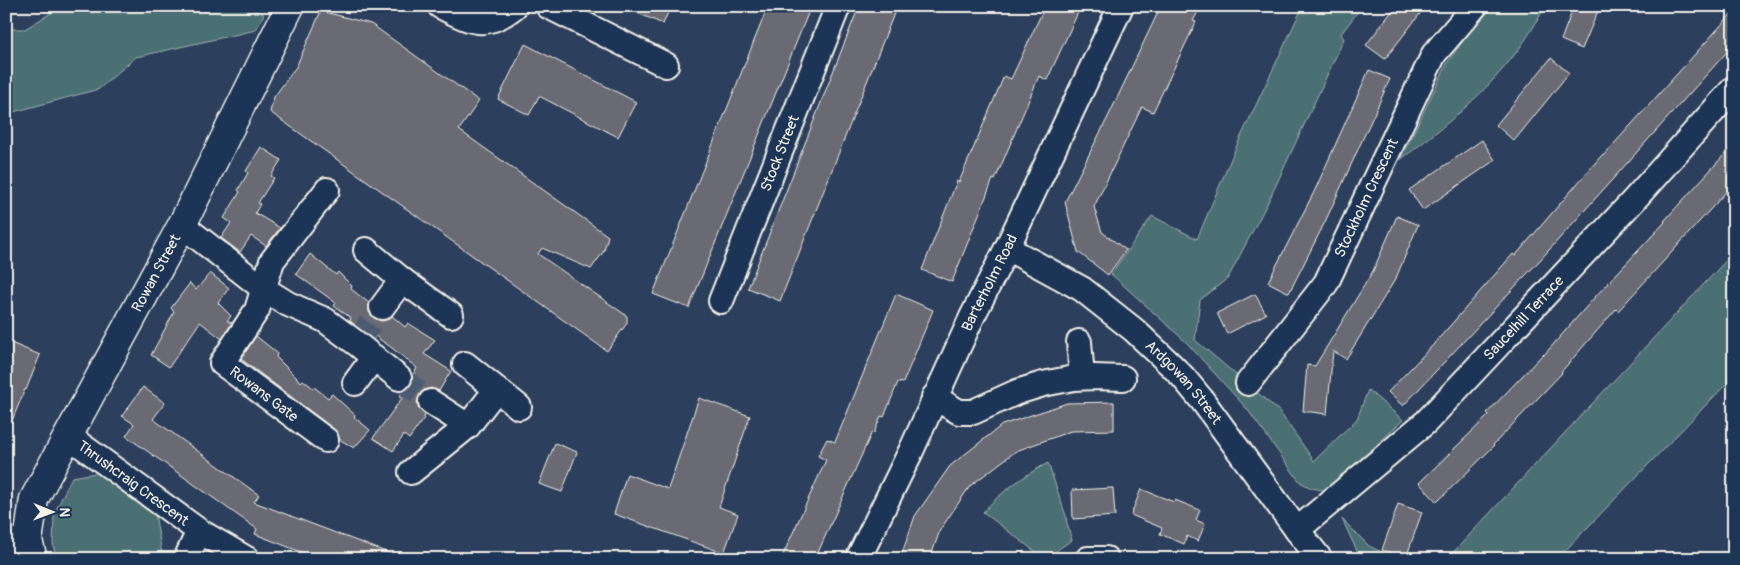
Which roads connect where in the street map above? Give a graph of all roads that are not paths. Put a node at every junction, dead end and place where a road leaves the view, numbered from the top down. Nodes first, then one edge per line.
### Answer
1 (290, 6) edge
2 (440, 6) edge
3 (515, 6) edge
4 (548, 6) edge
5 (838, 6) edge
6 (1121, 6) edge
7 (1474, 6) edge
8 (666, 65) dead end
9 (1734, 88) edge
10 (328, 190) dead end
11 (182, 225) junction
12 (1007, 248) junction
13 (366, 250) dead end
14 (402, 280) junction
15 (264, 289) junction
16 (721, 301) dead end
17 (382, 307) tunnel mouth
18 (451, 315) dead end
19 (1079, 342) dead end
20 (374, 357) junction
21 (465, 364) dead end
22 (399, 378) tunnel mouth
23 (1082, 378) junction
24 (1123, 378) dead end
25 (355, 383) dead end
26 (1248, 384) dead end
27 (496, 390) junction
28 (934, 397) junction
29 (431, 402) tunnel mouth
30 (519, 407) dead end
31 (468, 426) junction
32 (67, 435) junction
33 (326, 440) dead end
34 (411, 472) dead end
35 (1297, 530) junction
36 (199, 531) junction
37 (22, 547) edge
38 (186, 559) edge
39 (247, 559) edge
40 (858, 559) edge
41 (1088, 559) edge
42 (1106, 559) edge
43 (1320, 559) edge

1 - 11 street, Rowan Street
2 - 3 street
4 - 8 street
5 - 16 street, Stock Street
6 - 12 street, Barterholm Road
7 - 26 street, Stockholm Crescent
9 - 35 street, Saucelhill Terrace
10 - 15 street, Rowans Gate
11 - 15 street
11 - 32 street, Rowan Street
12 - 28 street, Barterholm Road
12 - 35 street, Ardgowan Street
13 - 14 street
14 - 17 street
14 - 18 street
15 - 20 street
15 - 33 street, Rowans Gate
19 - 23 street
20 - 22 street
20 - 25 street
21 - 27 street
23 - 24 street
23 - 28 street
27 - 30 street
27 - 31 street
28 - 40 street, Barterholm Road
29 - 31 street
31 - 34 street
32 - 36 street, Thrushcraig Crescent
32 - 37 street, Rowan Street
35 - 43 street, Ardgowan Street
36 - 38 street, Thrushcraig Crescent
36 - 39 street, Thrushcraig Crescent
41 - 42 street

